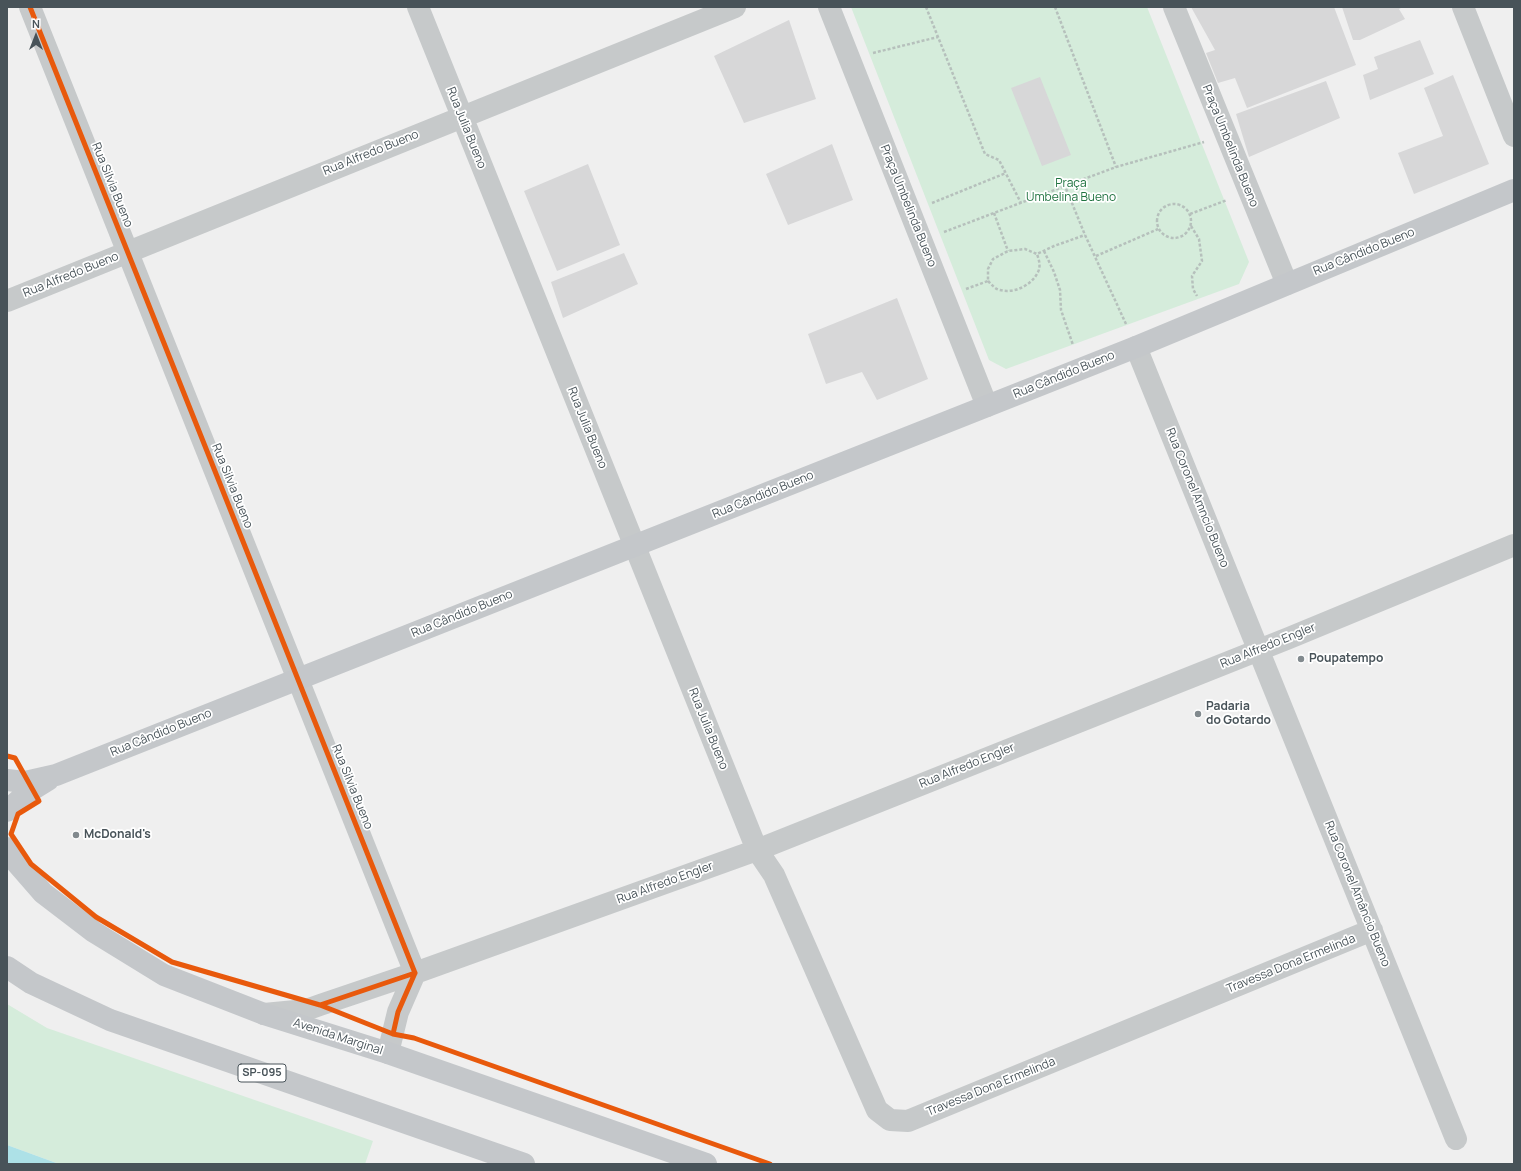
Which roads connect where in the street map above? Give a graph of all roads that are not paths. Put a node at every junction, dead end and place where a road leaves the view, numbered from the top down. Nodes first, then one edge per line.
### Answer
1 (30, 7) edge
2 (418, 7) edge
3 (735, 7) edge
4 (829, 7) edge
5 (1174, 7) edge
6 (1463, 7) edge
7 (462, 117) junction
8 (1514, 136) edge
9 (1514, 190) edge
10 (128, 251) junction
11 (1287, 284) junction
12 (7, 301) edge
13 (1136, 347) junction
14 (987, 406) junction
15 (1514, 545) edge
16 (634, 546) junction
17 (1259, 650) junction
18 (298, 679) junction
19 (56, 775) junction
20 (7, 780) edge
21 (7, 811) edge
22 (7, 848) edge
23 (757, 850) junction
24 (1372, 930) junction
25 (7, 967) edge
26 (416, 973) junction
27 (264, 1014) junction
28 (388, 1053) junction
29 (1456, 1139) dead end
30 (524, 1164) edge
31 (706, 1164) edge

1 - 10 street, Rua Silvia Bueno
2 - 7 street, Rua Julia Bueno
3 - 7 street, Rua Alfredo Bueno
4 - 14 street, Praça Umbelinda Bueno
5 - 11 street, Praça Umbelinda Bueno
6 - 8 street
7 - 10 street, Rua Alfredo Bueno
7 - 16 street, Rua Julia Bueno
9 - 11 main road, Rua Cândido Bueno
10 - 12 street, Rua Alfredo Bueno
10 - 18 street, Rua Silvia Bueno
11 - 13 main road, Rua Cândido Bueno
13 - 14 main road, Rua Cândido Bueno
13 - 17 street, Rua Coronel Amncio Bueno
14 - 16 main road, Rua Cândido Bueno
15 - 17 street, Rua Alfredo Engler
16 - 18 main road, Rua Cândido Bueno
16 - 23 street, Rua Julia Bueno
17 - 23 street, Rua Alfredo Engler
17 - 24 street, Rua Coronel Amâncio Bueno
18 - 19 main road, Rua Cândido Bueno
18 - 26 street, Rua Silvia Bueno
19 - 20 main road, Rua Cândido Bueno
19 - 21 main road
22 - 27 main road, Avenida Marginal
23 - 24 street, Travessa Dona Ermelinda
23 - 26 street, Rua Alfredo Engler
24 - 29 street, Rua Coronel Amâncio Bueno
25 - 30 main road, SP-095
26 - 27 street, Rua Alfredo Engler
26 - 28 street
27 - 28 main road, Avenida Marginal
28 - 31 main road, Avenida Marginal

